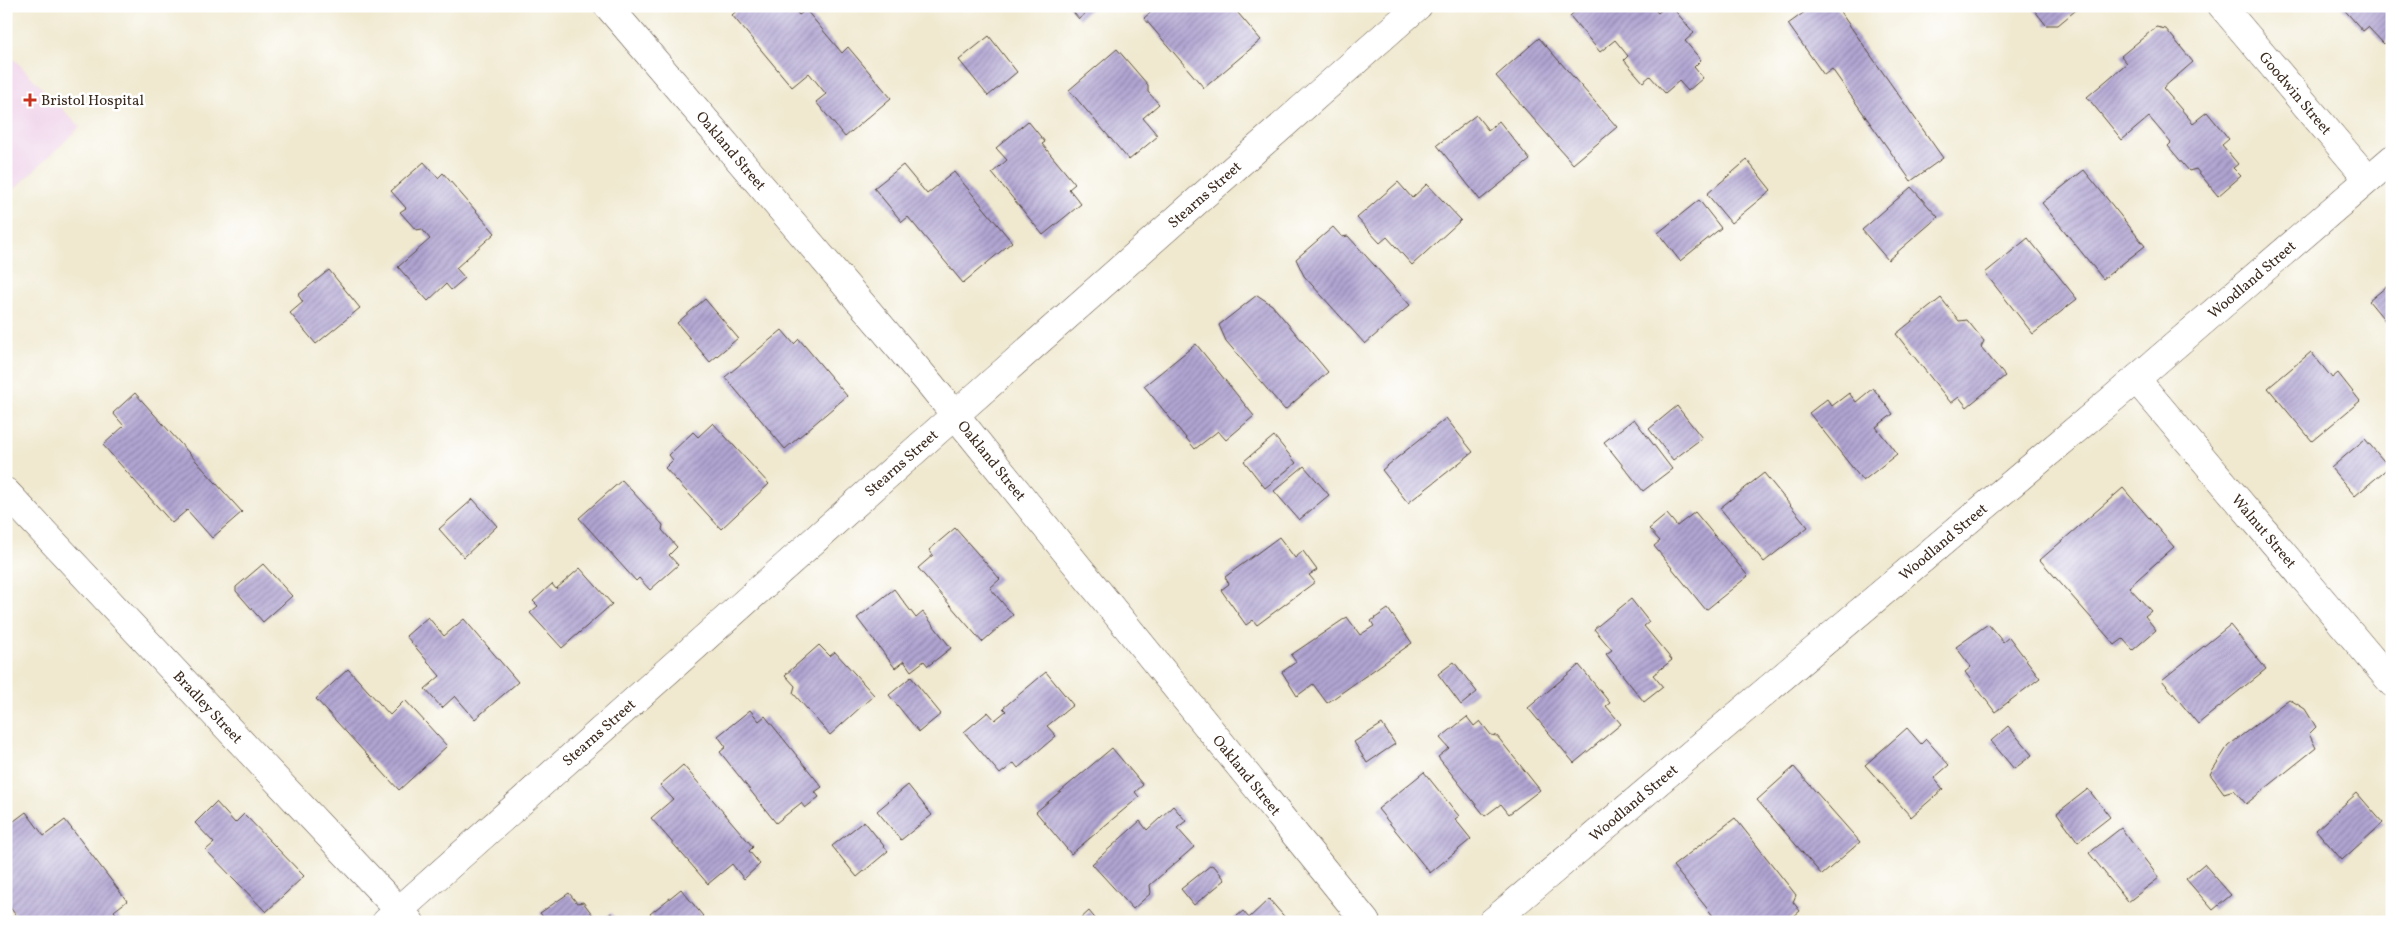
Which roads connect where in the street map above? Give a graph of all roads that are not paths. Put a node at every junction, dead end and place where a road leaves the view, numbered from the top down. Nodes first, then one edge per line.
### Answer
1 (608, 6) edge
2 (1418, 6) edge
3 (2222, 6) edge
4 (2392, 159) edge
5 (2368, 179) junction
6 (2136, 379) junction
7 (955, 415) junction
8 (6, 492) edge
9 (2392, 683) edge
10 (398, 917) edge
11 (1366, 922) edge
12 (1492, 922) edge

1 - 7 street, Oakland Street
2 - 7 street, Stearns Street
3 - 5 street, Goodwin Street
4 - 5 street, Woodland Street
5 - 6 street, Woodland Street
6 - 9 street, Walnut Street
6 - 12 street, Woodland Street
7 - 10 street, Stearns Street
7 - 11 street, Oakland Street
8 - 10 street, Bradley Street

